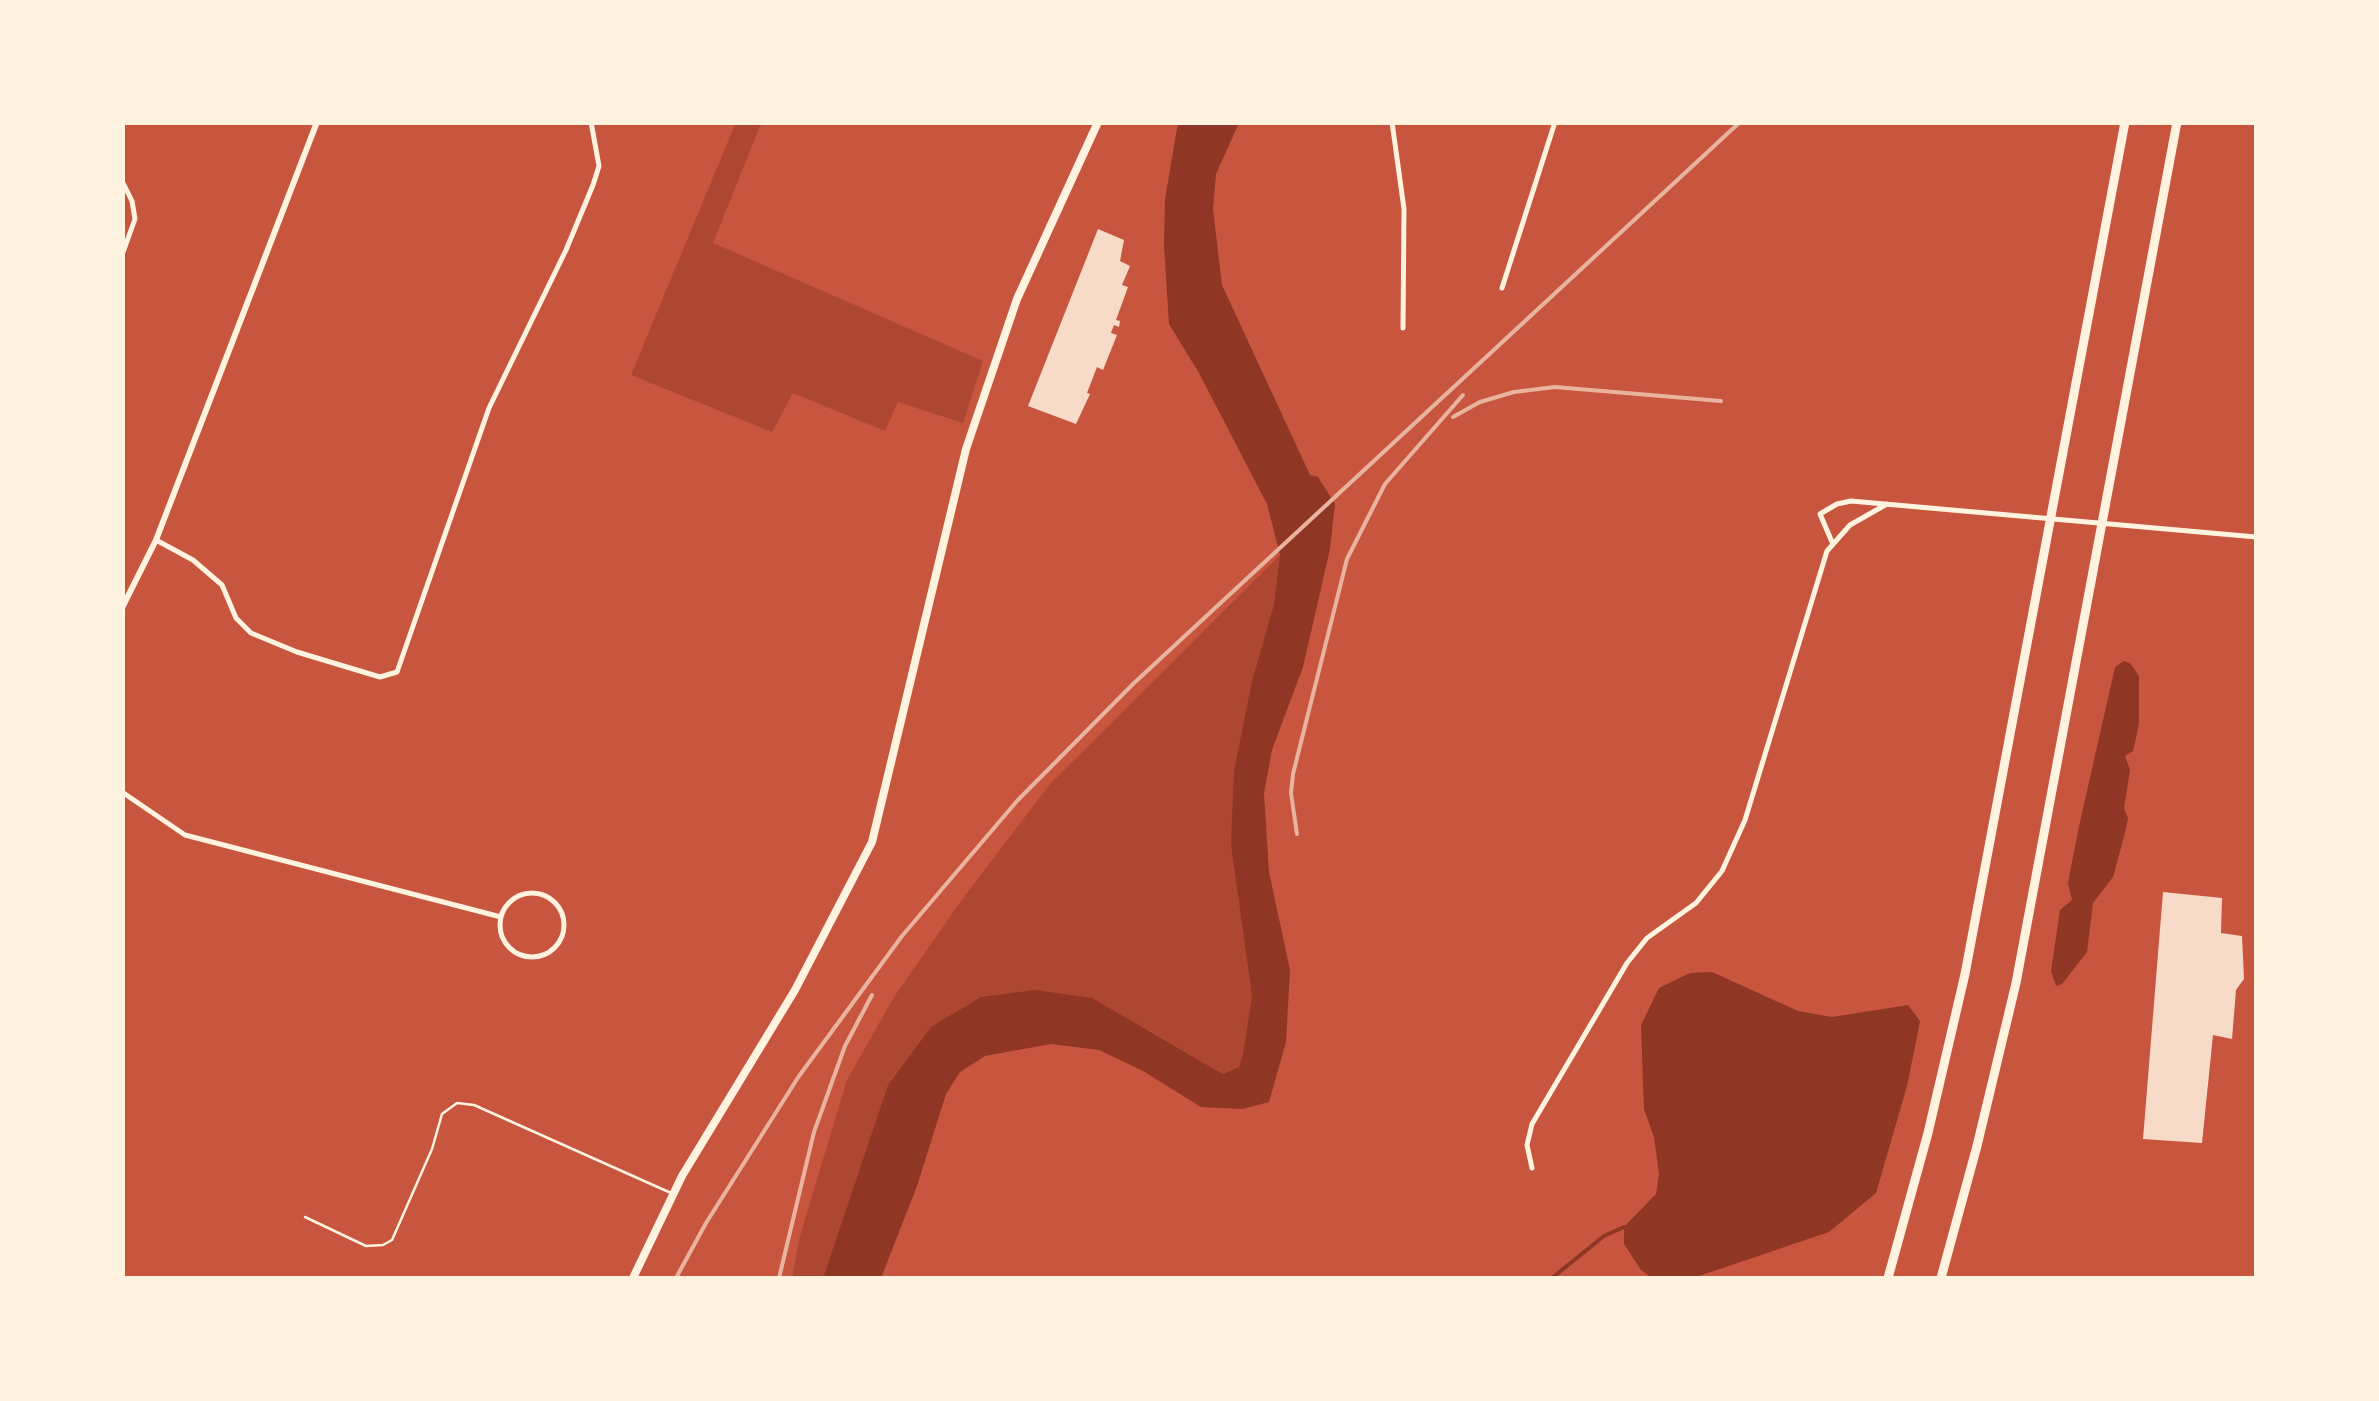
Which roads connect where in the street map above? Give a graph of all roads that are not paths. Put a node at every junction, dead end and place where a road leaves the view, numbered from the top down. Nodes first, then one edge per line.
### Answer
1 (317, 122) edge
2 (592, 122) edge
3 (1098, 122) edge
4 (1392, 122) edge
5 (1554, 122) edge
6 (2125, 122) edge
7 (2177, 122) edge
8 (122, 180) edge
9 (122, 254) edge
10 (1502, 288) dead end
11 (1403, 328) dead end
12 (1887, 504) junction
13 (2256, 537) edge
14 (156, 540) junction
15 (1832, 543) junction
16 (122, 608) edge
17 (122, 792) edge
18 (501, 917) junction
19 (1532, 1168) dead end
20 (673, 1194) junction
21 (306, 1216) dead end
22 (633, 1278) edge
23 (1888, 1278) edge
24 (1941, 1278) edge

1 - 14 main road
2 - 14 street
3 - 20 main road
4 - 11 street
5 - 10 street
6 - 23 highway
7 - 24 highway
8 - 9 street
12 - 13 street
12 - 15 street
12 - 15 street
14 - 16 main road
15 - 19 street
17 - 18 street
18 - 18 street
20 - 21 lane
20 - 22 main road

